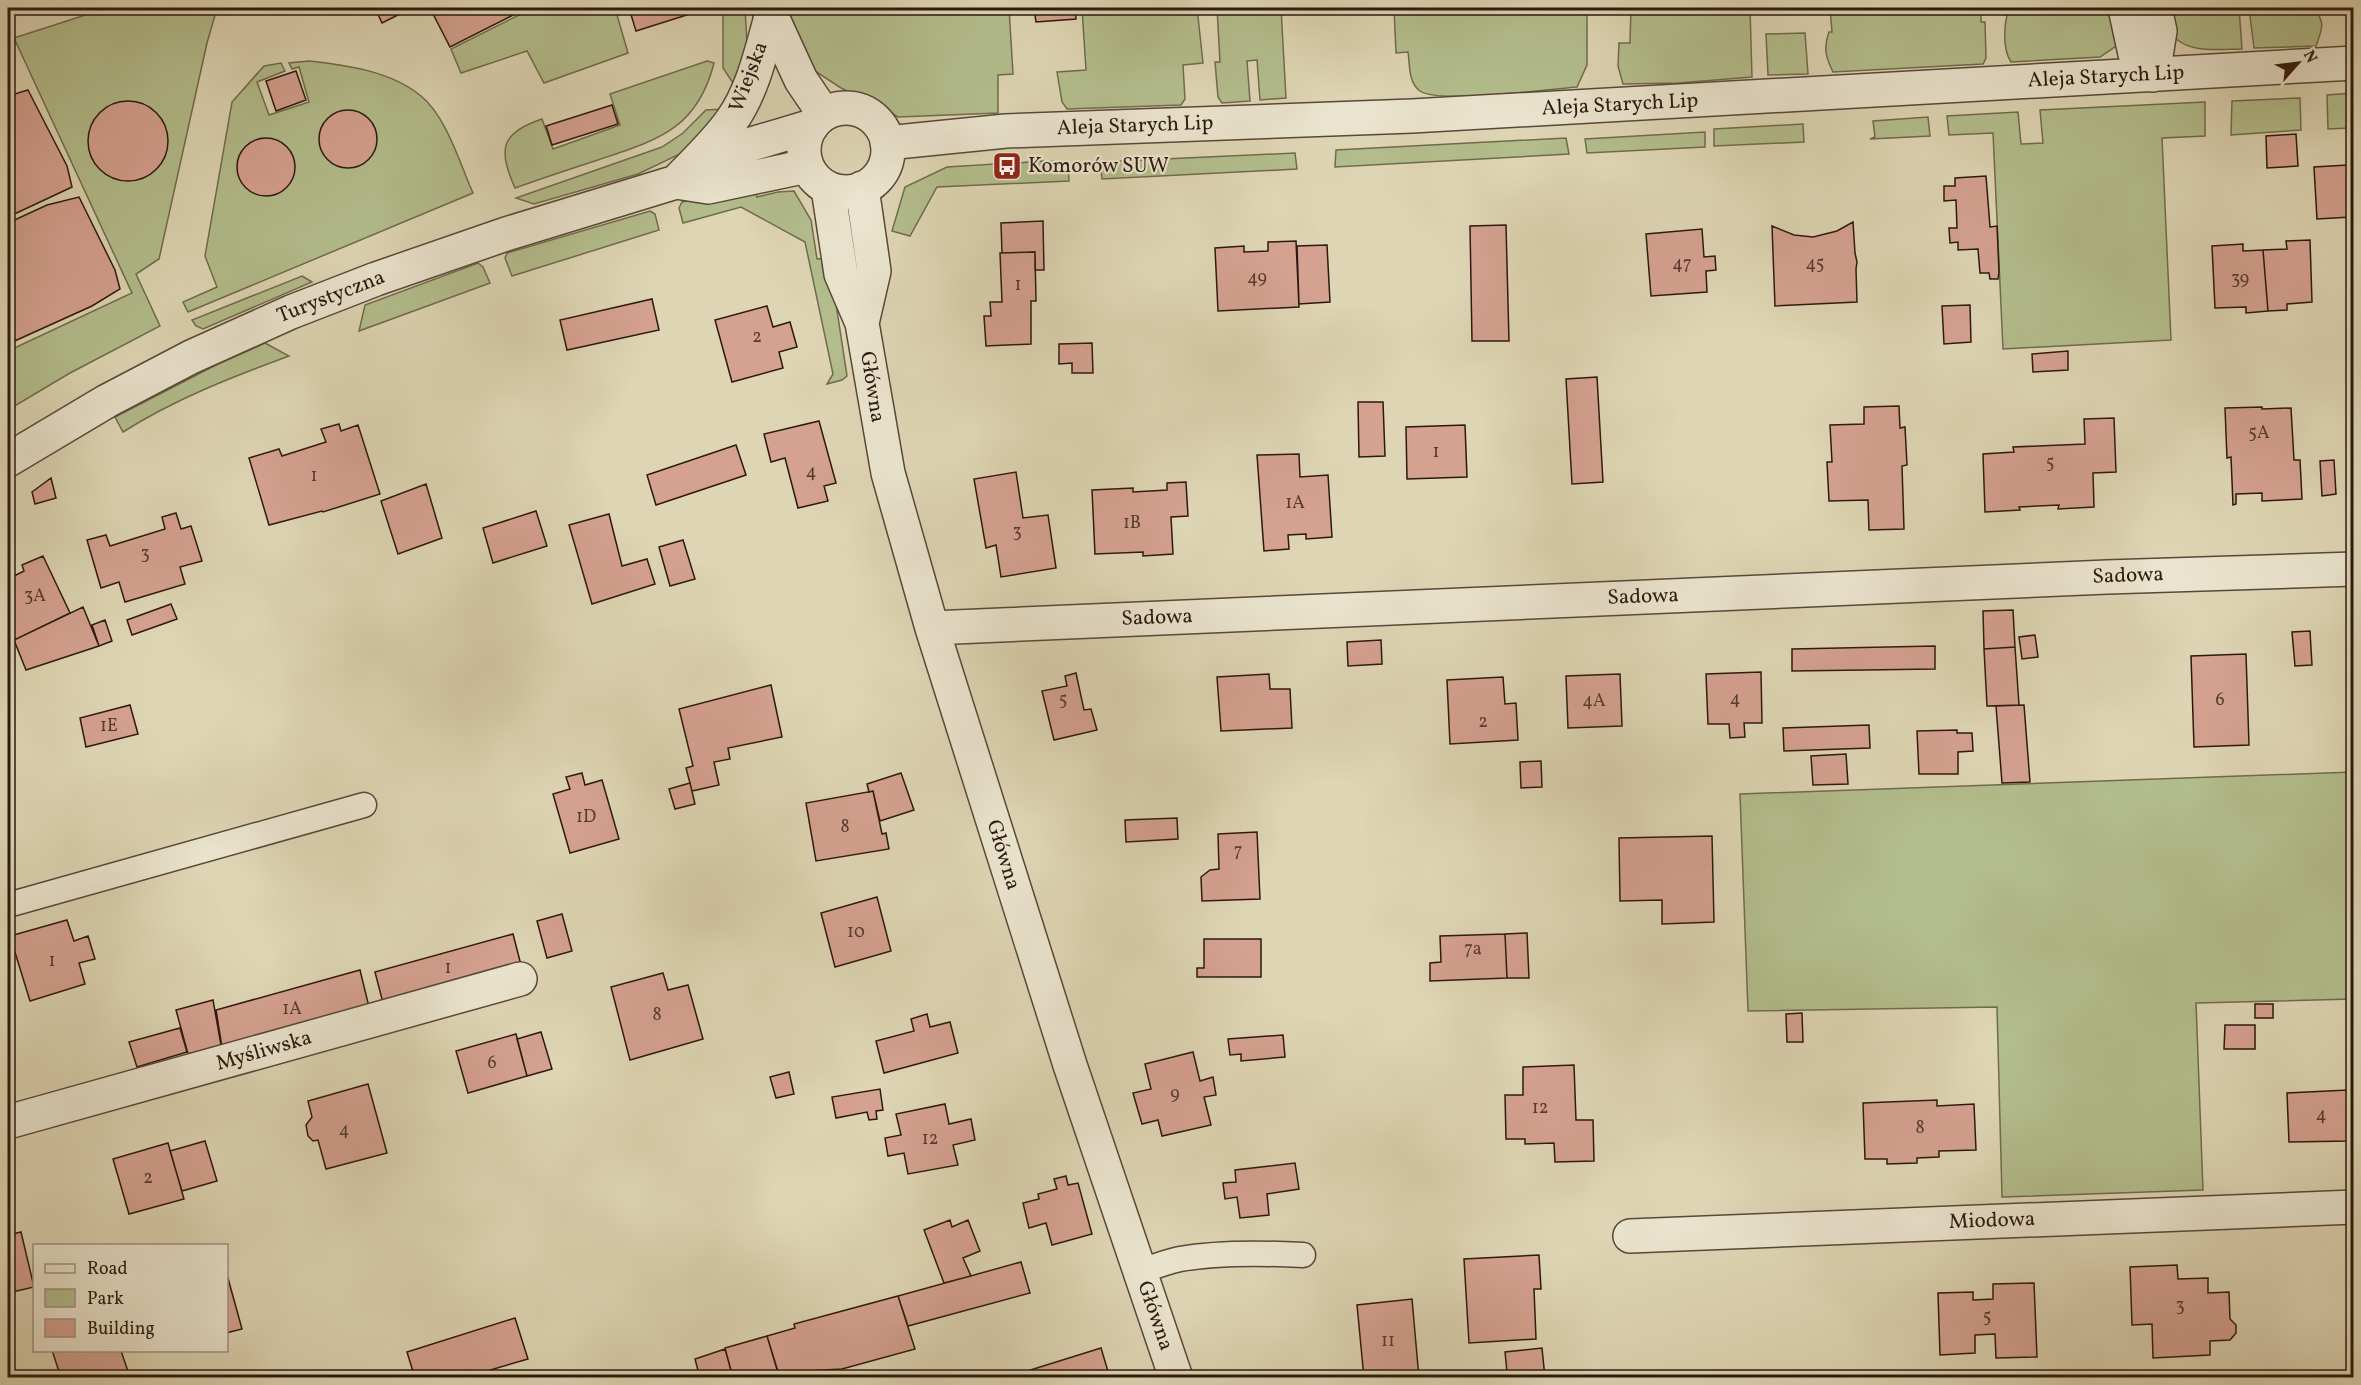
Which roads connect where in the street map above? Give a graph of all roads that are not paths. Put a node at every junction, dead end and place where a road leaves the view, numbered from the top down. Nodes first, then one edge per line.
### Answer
1 (2125, 8) edge
2 (2155, 8) edge
3 (770, 12) edge
4 (2354, 63) edge
5 (2152, 75) junction
6 (818, 120) junction
7 (887, 143) junction
8 (686, 171) junction
9 (818, 177) junction
10 (862, 189) junction
11 (862, 323) junction
12 (8, 460) edge
13 (2354, 569) edge
14 (932, 628) junction
15 (364, 805) dead end
16 (8, 905) edge
17 (520, 979) dead end
18 (8, 1122) edge
19 (2354, 1207) edge
20 (1630, 1236) dead end
21 (1303, 1255) dead end
22 (1139, 1272) junction
23 (1176, 1377) edge

1 - 5 street
2 - 5 street
3 - 6 street, Wiejska
3 - 8 street, Wiejska
4 - 5 street, Aleja Starych Lip
5 - 7 street, Aleja Starych Lip
6 - 7 street
6 - 8 street, Turystyczna
6 - 9 street
7 - 10 street
8 - 9 street, Turystyczna
8 - 12 street, Turystyczna
9 - 10 street
9 - 11 street, Główna
10 - 11 street, Główna
11 - 14 street, Główna
13 - 14 street, Sadowa
14 - 22 street, Główna
15 - 16 lane
17 - 18 street, Myśliwska
19 - 20 street, Miodowa
21 - 22 lane
22 - 23 street, Główna

